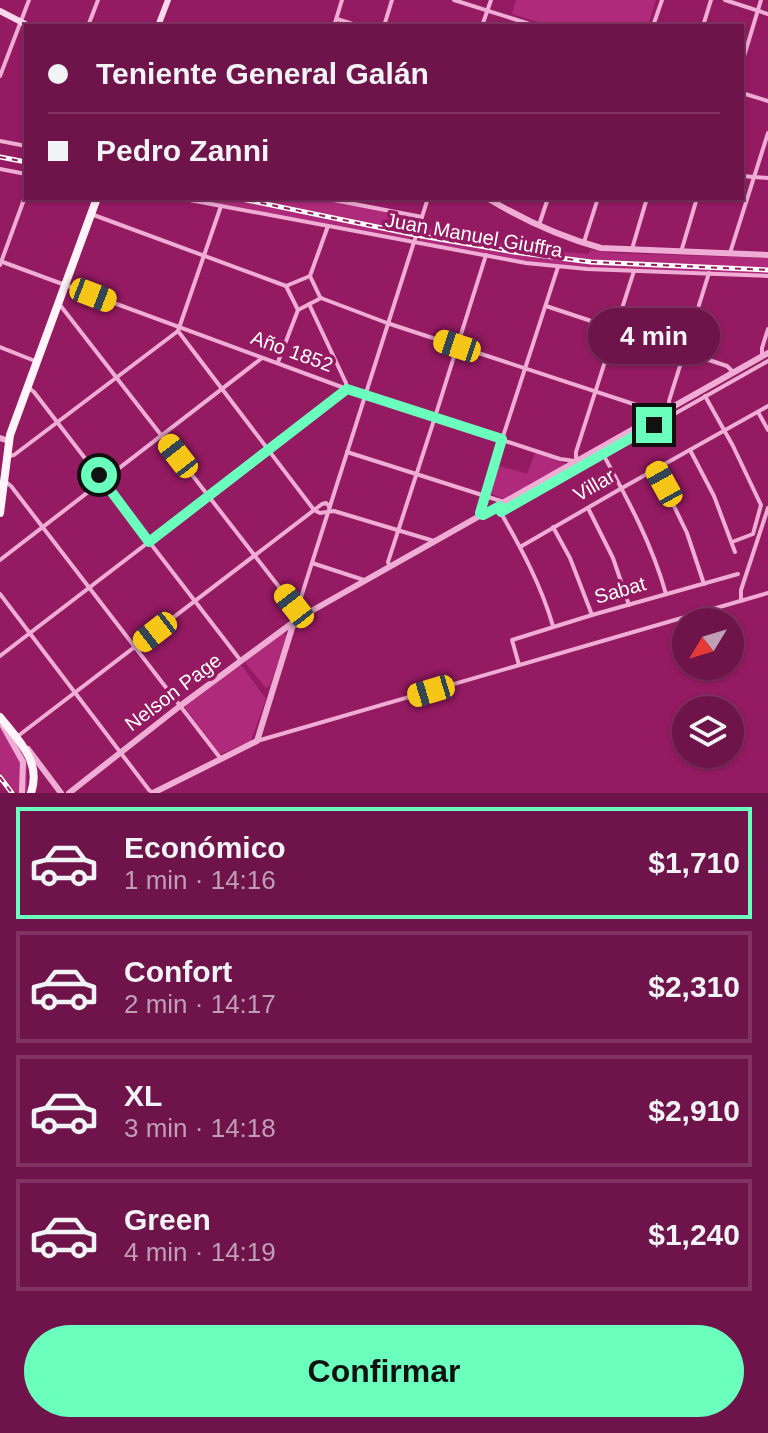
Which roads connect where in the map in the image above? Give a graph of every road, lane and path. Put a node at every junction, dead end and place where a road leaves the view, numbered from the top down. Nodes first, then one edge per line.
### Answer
1 (29, 0) edge
2 (98, 0) edge
3 (168, 0) edge
4 (342, 0) edge
5 (392, 0) edge
6 (454, 0) edge
7 (491, 0) edge
8 (662, 0) edge
9 (711, 0) edge
10 (725, 0) edge
11 (761, 0) edge
12 (0, 11) edge
13 (487, 11) junction
14 (758, 11) junction
15 (768, 14) edge
16 (337, 19) junction
17 (20, 22) junction
18 (24, 24) edge
19 (89, 24) edge
20 (159, 24) edge
21 (335, 24) edge
22 (353, 24) edge
23 (385, 24) edge
24 (483, 24) edge
25 (529, 24) edge
26 (654, 24) edge
27 (704, 24) edge
28 (744, 56) edge
29 (0, 76) edge
30 (744, 94) edge
31 (768, 101) edge
32 (768, 133) edge
33 (0, 141) edge
34 (24, 146) edge
35 (0, 169) edge
36 (24, 174) edge
37 (744, 176) edge
38 (754, 177) junction
39 (768, 178) edge
40 (24, 199) edge
41 (96, 200) edge
42 (190, 200) edge
43 (338, 200) edge
44 (427, 200) edge
45 (491, 200) edge
46 (547, 200) edge
47 (597, 200) edge
48 (646, 200) edge
49 (696, 200) edge
50 (221, 206) junction
51 (91, 214) junction
52 (422, 217) junction
53 (539, 225) junction
54 (328, 226) junction
55 (414, 242) junction
56 (584, 243) junction
57 (632, 249) junction
58 (681, 252) junction
59 (730, 254) junction
60 (486, 255) junction
61 (768, 255) edge
62 (203, 256) junction
63 (0, 262) edge
64 (558, 267) junction
65 (634, 271) junction
66 (709, 273) junction
67 (310, 276) junction
68 (768, 276) edge
69 (65, 284) junction
70 (286, 286) junction
71 (321, 298) junction
72 (58, 303) junction
73 (309, 304) junction
74 (546, 306) junction
75 (298, 310) junction
76 (387, 323) junction
77 (614, 328) junction
78 (178, 329) junction
79 (768, 329) edge
80 (187, 330) junction
81 (182, 337) junction
82 (457, 346) junction
83 (0, 347) edge
84 (684, 352) junction
85 (766, 357) edge
86 (262, 358) junction
87 (36, 361) junction
88 (278, 362) junction
89 (526, 369) junction
90 (734, 373) junction
91 (117, 377) junction
92 (27, 387) junction
93 (347, 389) junction
94 (223, 390) junction
95 (595, 392) junction
96 (365, 395) junction
97 (705, 396) junction
98 (768, 406) edge
99 (666, 411) junction
100 (758, 412) junction
101 (435, 417) junction
102 (58, 422) junction
103 (725, 430) junction
104 (768, 430) edge
105 (163, 436) junction
106 (502, 439) junction
107 (4, 440) edge
108 (268, 450) junction
109 (690, 450) junction
110 (347, 452) junction
111 (603, 454) junction
112 (7, 456) junction
113 (579, 461) junction
114 (656, 469) junction
115 (417, 474) junction
116 (4, 481) junction
117 (103, 481) junction
118 (622, 488) junction
119 (484, 495) junction
120 (1, 496) edge
121 (209, 496) junction
122 (503, 507) junction
123 (587, 508) junction
124 (768, 508) edge
125 (329, 509) junction
126 (314, 510) junction
127 (0, 513) edge
128 (483, 515) junction
129 (43, 527) junction
130 (553, 527) junction
131 (398, 531) junction
132 (436, 541) junction
133 (149, 542) junction
134 (732, 542) junction
135 (520, 547) junction
136 (735, 552) dead end
137 (254, 555) junction
138 (0, 560) edge
139 (311, 563) junction
140 (390, 567) junction
141 (738, 574) dead end
142 (366, 580) junction
143 (704, 584) junction
144 (89, 587) junction
145 (768, 593) edge
146 (0, 594) edge
147 (666, 594) junction
148 (195, 601) junction
149 (741, 601) junction
150 (629, 605) junction
151 (298, 614) junction
152 (592, 615) junction
153 (553, 626) junction
154 (30, 633) junction
155 (135, 648) junction
156 (0, 656) edge
157 (241, 661) junction
158 (519, 665) junction
159 (76, 693) junction
160 (180, 706) junction
161 (0, 717) edge
162 (18, 736) junction
163 (257, 741) junction
164 (121, 752) junction
165 (221, 759) junction
166 (22, 793) edge
167 (30, 793) edge
168 (61, 793) edge
169 (69, 793) edge
170 (153, 793) edge

1 - 17 street
2 - 19 street
3 - 20 main road
4 - 16 street
5 - 23 street
6 - 13 street
7 - 13 street
8 - 26 street
9 - 27 street
10 - 14 street
11 - 14 street
12 - 17 main road
13 - 24 street
13 - 25 street
14 - 15 street
14 - 28 street
16 - 21 street
16 - 22 street
17 - 18 main road
17 - 29 street
30 - 31 street
32 - 38 street
33 - 34 street
35 - 36 street
37 - 38 street
38 - 39 street
38 - 59 street
40 - 63 street
41 - 51 main road
42 - 50 street, Juan Manuel Giuffra
43 - 52 street
44 - 52 street
45 - 53 street
46 - 53 street
47 - 56 street
48 - 57 street
49 - 58 street
50 - 54 street, Juan Manuel Giuffra
50 - 62 street
51 - 62 street
51 - 69 main road
52 - 55 street
53 - 56 street
54 - 55 street, Juan Manuel Giuffra
54 - 67 street
55 - 60 street, Juan Manuel Giuffra
55 - 76 street
56 - 57 street
57 - 58 street
58 - 59 street
59 - 61 street
60 - 64 street, Juan Manuel Giuffra
60 - 82 street
62 - 70 street
62 - 78 street
63 - 69 street, Año 1852
64 - 65 street, Juan Manuel Giuffra
64 - 74 street
65 - 66 street, Juan Manuel Giuffra
65 - 77 street
66 - 68 street, Juan Manuel Giuffra
66 - 84 street
67 - 70 street
67 - 71 street
69 - 72 main road
69 - 78 street, Año 1852
70 - 75 street
71 - 73 street
71 - 76 street
72 - 87 main road
72 - 91 street
73 - 75 street
73 - 93 street
74 - 77 street
74 - 89 street
75 - 88 street
76 - 82 street
76 - 96 street
77 - 84 street
77 - 95 street
78 - 80 street, Año 1852
78 - 81 street
78 - 91 street
79 - 85 street
80 - 81 street
80 - 86 street, Año 1852
81 - 94 street
82 - 89 street
82 - 101 street
83 - 87 street
84 - 90 street
84 - 99 street
85 - 90 street, Nelson Page
85 - 97 street
86 - 88 street, Año 1852
86 - 94 street
87 - 92 main road
88 - 93 street, Año 1852
89 - 95 street
89 - 106 street
90 - 99 street, Nelson Page
91 - 102 street
91 - 105 street
92 - 102 street
92 - 107 main road
93 - 96 street, Año 1852
93 - 108 street
94 - 105 street
94 - 108 street
95 - 99 street
95 - 113 street
96 - 101 street, Año 1852
96 - 110 street
97 - 103 street
97 - 111 street
98 - 100 street, Villar
99 - 113 street, Nelson Page
100 - 103 street, Villar
100 - 104 street
101 - 106 street, Año 1852
101 - 115 street
102 - 112 street
102 - 117 street
103 - 109 street, Villar
103 - 134 street
105 - 117 street
105 - 121 street
106 - 113 street, Año 1852
106 - 119 street
107 - 112 main road
108 - 121 street
108 - 126 street
109 - 114 street, Villar
109 - 134 street
110 - 115 street
110 - 125 street
111 - 118 street
111 - 122 street
112 - 116 main road
113 - 122 street, Nelson Page
114 - 118 street, Villar
114 - 143 street
115 - 119 street
115 - 131 street
116 - 120 main road
116 - 129 street
117 - 129 street
117 - 133 street
118 - 123 street, Villar
118 - 147 street
119 - 122 street
119 - 128 street
120 - 127 main road
121 - 133 street
121 - 137 street
122 - 128 street, Nelson Page
122 - 135 street
123 - 130 street, Villar
123 - 150 street
124 - 149 street
125 - 126 street
125 - 126 street
125 - 131 street
125 - 139 street
126 - 137 street
128 - 132 street, Nelson Page
129 - 138 street
129 - 144 street
130 - 135 street, Villar
130 - 152 street
131 - 132 street
131 - 140 street
132 - 140 street, Nelson Page
133 - 144 street
133 - 148 street
134 - 136 street
135 - 153 street
137 - 148 street
137 - 151 street
139 - 142 street
139 - 151 street
140 - 142 street, Nelson Page
141 - 143 street, Sabat
142 - 151 street, Nelson Page
143 - 147 street, Sabat
144 - 154 street
144 - 155 street
145 - 149 street
146 - 154 street
147 - 150 street, Sabat
148 - 155 street
148 - 157 street
149 - 158 street
150 - 152 street, Sabat
151 - 157 street, Nelson Page
151 - 163 street
152 - 153 street, Sabat
153 - 158 street, Sabat
154 - 156 street
154 - 159 street
155 - 159 street
155 - 160 street
157 - 160 street, Nelson Page
158 - 163 street
159 - 162 street
159 - 164 street
160 - 164 street, Nelson Page
160 - 165 street
161 - 162 street
161 - 166 street
161 - 167 main road
162 - 168 street
163 - 165 street
164 - 169 street, Nelson Page
164 - 170 street
165 - 170 street

